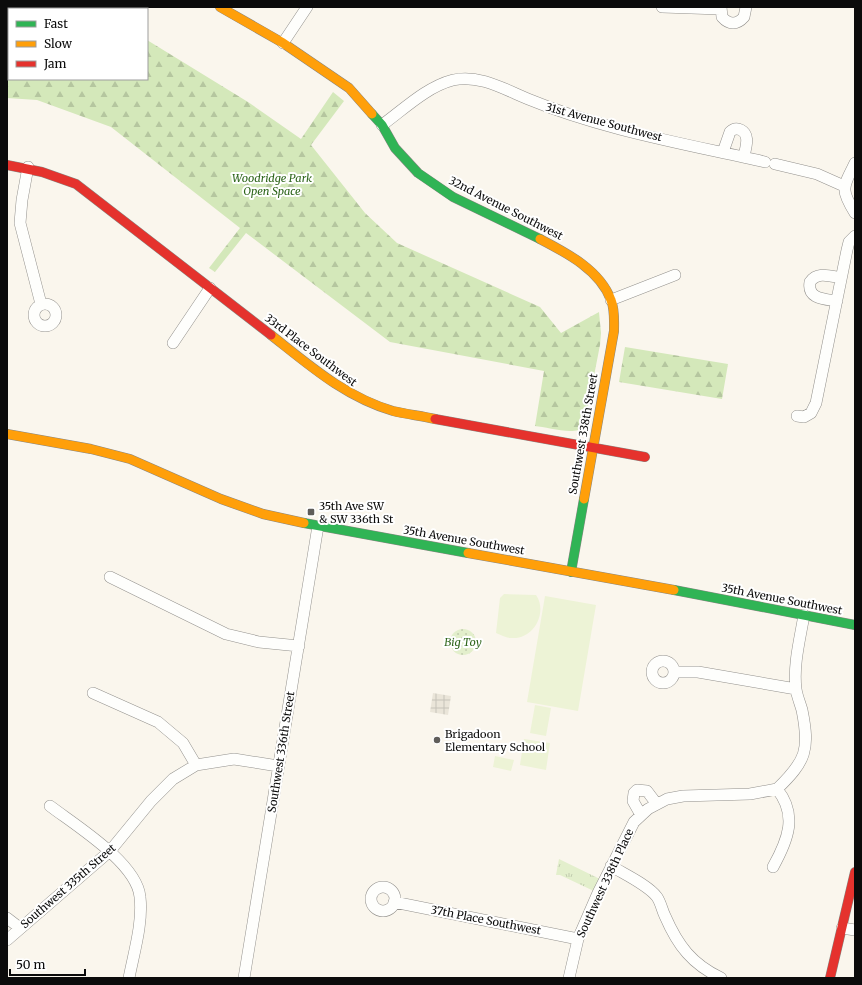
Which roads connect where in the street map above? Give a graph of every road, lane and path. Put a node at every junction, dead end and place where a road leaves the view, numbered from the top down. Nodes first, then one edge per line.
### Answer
1 (220, 7) edge
2 (307, 7) edge
3 (662, 7) edge
4 (746, 7) edge
5 (720, 8) edge
6 (283, 43) junction
7 (382, 125) junction
8 (723, 152) junction
9 (744, 157) junction
10 (855, 163) edge
11 (7, 165) edge
12 (28, 167) junction
13 (844, 186) junction
14 (855, 213) edge
15 (855, 236) edge
16 (675, 275) dead end
17 (841, 278) junction
18 (210, 288) junction
19 (611, 300) junction
20 (836, 301) junction
21 (41, 304) dead end
22 (173, 343) dead end
23 (797, 416) dead end
24 (7, 434) edge
25 (593, 447) junction
26 (645, 457) dead end
27 (318, 526) junction
28 (571, 572) junction
29 (110, 578) dead end
30 (804, 615) junction
31 (855, 625) edge
32 (299, 646) junction
33 (675, 672) dead end
34 (796, 689) junction
35 (93, 694) dead end
36 (196, 765) junction
37 (278, 766) junction
38 (777, 789) junction
39 (50, 806) dead end
40 (648, 809) junction
41 (110, 851) junction
42 (611, 866) junction
43 (773, 867) dead end
44 (855, 872) edge
45 (394, 902) dead end
46 (7, 918) edge
47 (20, 928) junction
48 (842, 928) junction
49 (855, 930) edge
50 (578, 939) junction
51 (7, 940) edge
52 (128, 978) edge
53 (244, 978) edge
54 (569, 978) edge
55 (721, 978) edge
56 (830, 978) edge

1 - 6 street, 32nd Avenue Southwest
2 - 6 street
3 - 5 street
4 - 5 street
6 - 7 street, 32nd Avenue Southwest
7 - 8 street, 31st Avenue Southwest
7 - 19 street, 32nd Avenue Southwest
8 - 9 street, 31st Avenue Southwest
8 - 9 street
9 - 13 street, 31st Avenue Southwest
10 - 13 street
11 - 12 street, 33rd Place Southwest
12 - 18 street, 33rd Place Southwest
12 - 21 street
13 - 14 street
15 - 17 street
16 - 19 street
17 - 20 street
17 - 20 street
18 - 22 street
18 - 25 street, 33rd Place Southwest
19 - 25 street, Southwest 338th Street
20 - 23 street
24 - 27 street, 35th Avenue Southwest
25 - 26 street, 33rd Place Southwest
25 - 28 street, Southwest 338th Street
27 - 28 street, 35th Avenue Southwest
27 - 32 street, Southwest 336th Street
28 - 30 street, 35th Avenue Southwest
29 - 32 street
30 - 31 street, 35th Avenue Southwest
30 - 34 street
32 - 37 street, Southwest 336th Street
33 - 34 street
34 - 38 street
35 - 36 street
36 - 37 street
36 - 41 street, Southwest 335th Street
37 - 53 street, Southwest 336th Street
38 - 40 street
38 - 43 street
39 - 41 street
40 - 40 street
40 - 42 street, Southwest 338th Place
41 - 47 street, Southwest 335th Street
41 - 52 street
42 - 50 street, Southwest 338th Place
42 - 55 street
44 - 48 street
45 - 50 street, 37th Place Southwest
46 - 47 street
47 - 51 street, Southwest 335th Street
48 - 49 street
48 - 56 street
50 - 54 street, Southwest 338th Place

